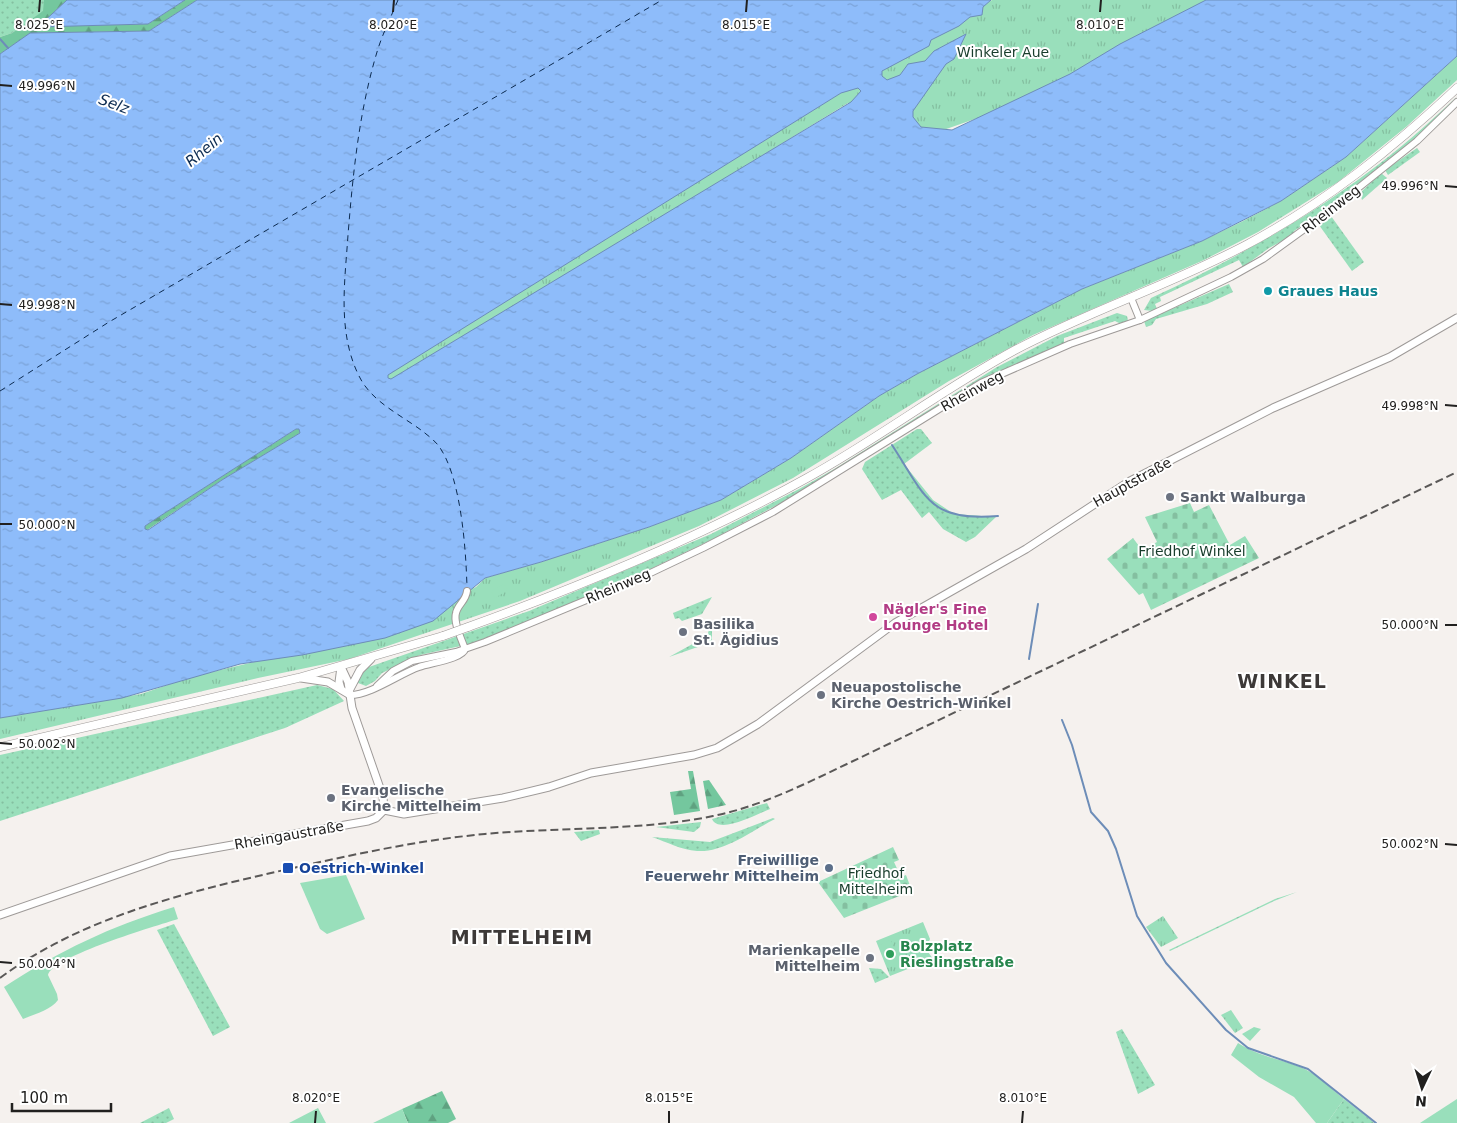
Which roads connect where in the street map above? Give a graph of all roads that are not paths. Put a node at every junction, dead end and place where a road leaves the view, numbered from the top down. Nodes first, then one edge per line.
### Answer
1 (1457, 88) edge
2 (1457, 102) edge
3 (1131, 298) junction
4 (1457, 318) edge
5 (1140, 320) junction
6 (467, 591) dead end
7 (464, 649) junction
8 (371, 658) junction
9 (341, 667) junction
10 (298, 678) junction
11 (341, 689) junction
12 (350, 692) junction
13 (0, 747) edge
14 (384, 810) junction
15 (0, 915) edge

1 - 3 main road
2 - 5 street, Rheinweg
3 - 5 street
3 - 8 main road, bridge
4 - 14 main road, Hauptstraße
5 - 7 street, Rheinweg
6 - 7 street
7 - 12 street, Rheinweg
8 - 9 main road
8 - 12 main road
9 - 10 main road
9 - 11 main road
9 - 12 main road
10 - 11 main road
10 - 13 main road
11 - 12 main road
12 - 14 main road
14 - 15 main road, Rheingaustraße

